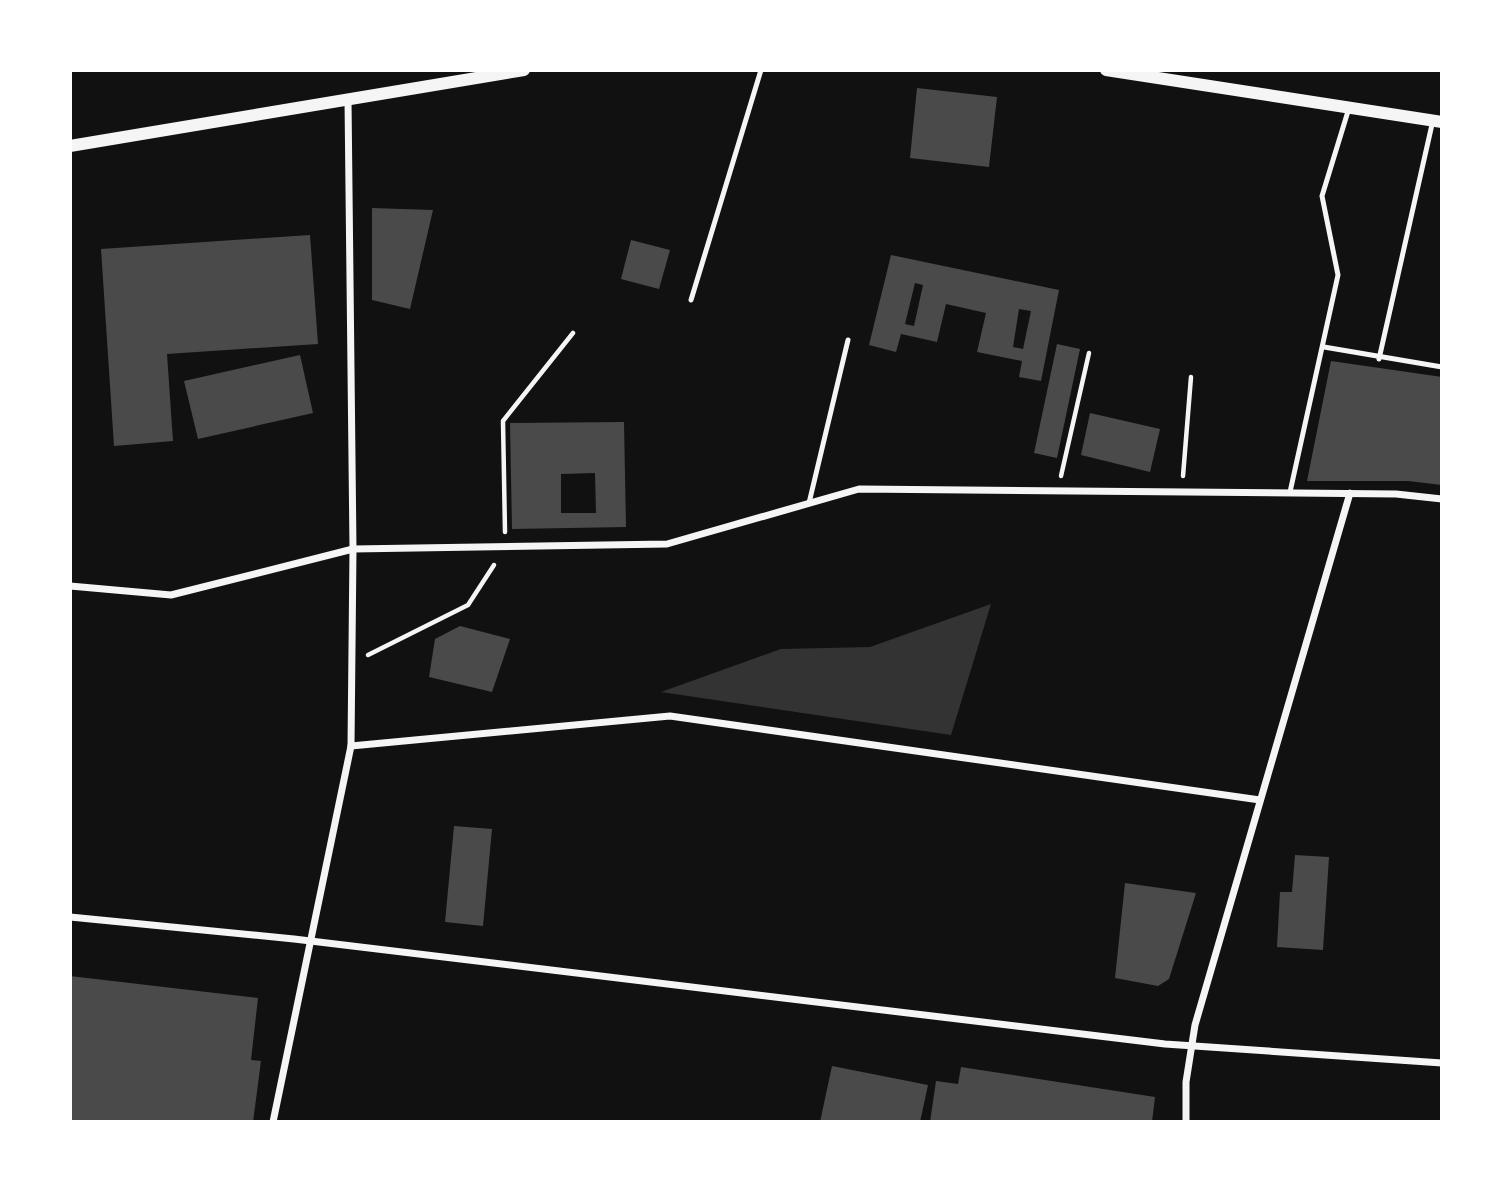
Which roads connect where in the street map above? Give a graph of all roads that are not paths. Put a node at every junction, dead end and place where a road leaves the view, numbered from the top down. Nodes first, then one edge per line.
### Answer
1 (524, 70) edge
2 (761, 70) edge
3 (1106, 70) edge
4 (348, 100) junction
5 (1349, 108) junction
6 (1438, 121) edge
7 (70, 146) edge
8 (691, 300) dead end
9 (848, 340) dead end
10 (1324, 347) junction
11 (1379, 359) junction
12 (1442, 367) edge
13 (1290, 492) junction
14 (1350, 493) junction
15 (1442, 499) edge
16 (809, 503) junction
17 (353, 549) junction
18 (70, 586) edge
19 (351, 746) junction
20 (1260, 800) junction
21 (70, 917) edge
22 (310, 941) junction
23 (1192, 1047) junction
24 (1442, 1063) edge
25 (273, 1122) edge
26 (1186, 1122) edge

1 - 4 street
2 - 8 lane
3 - 5 street
4 - 7 street
4 - 17 street
5 - 6 street
5 - 10 lane
6 - 11 lane
9 - 16 lane
10 - 11 lane
10 - 13 lane
11 - 12 lane
13 - 14 street
13 - 16 street
14 - 15 street
14 - 20 street
16 - 17 street
17 - 18 street
17 - 19 street
19 - 20 street
19 - 22 street
20 - 23 street
21 - 22 street
22 - 23 street
22 - 25 street
23 - 24 street
23 - 26 street

